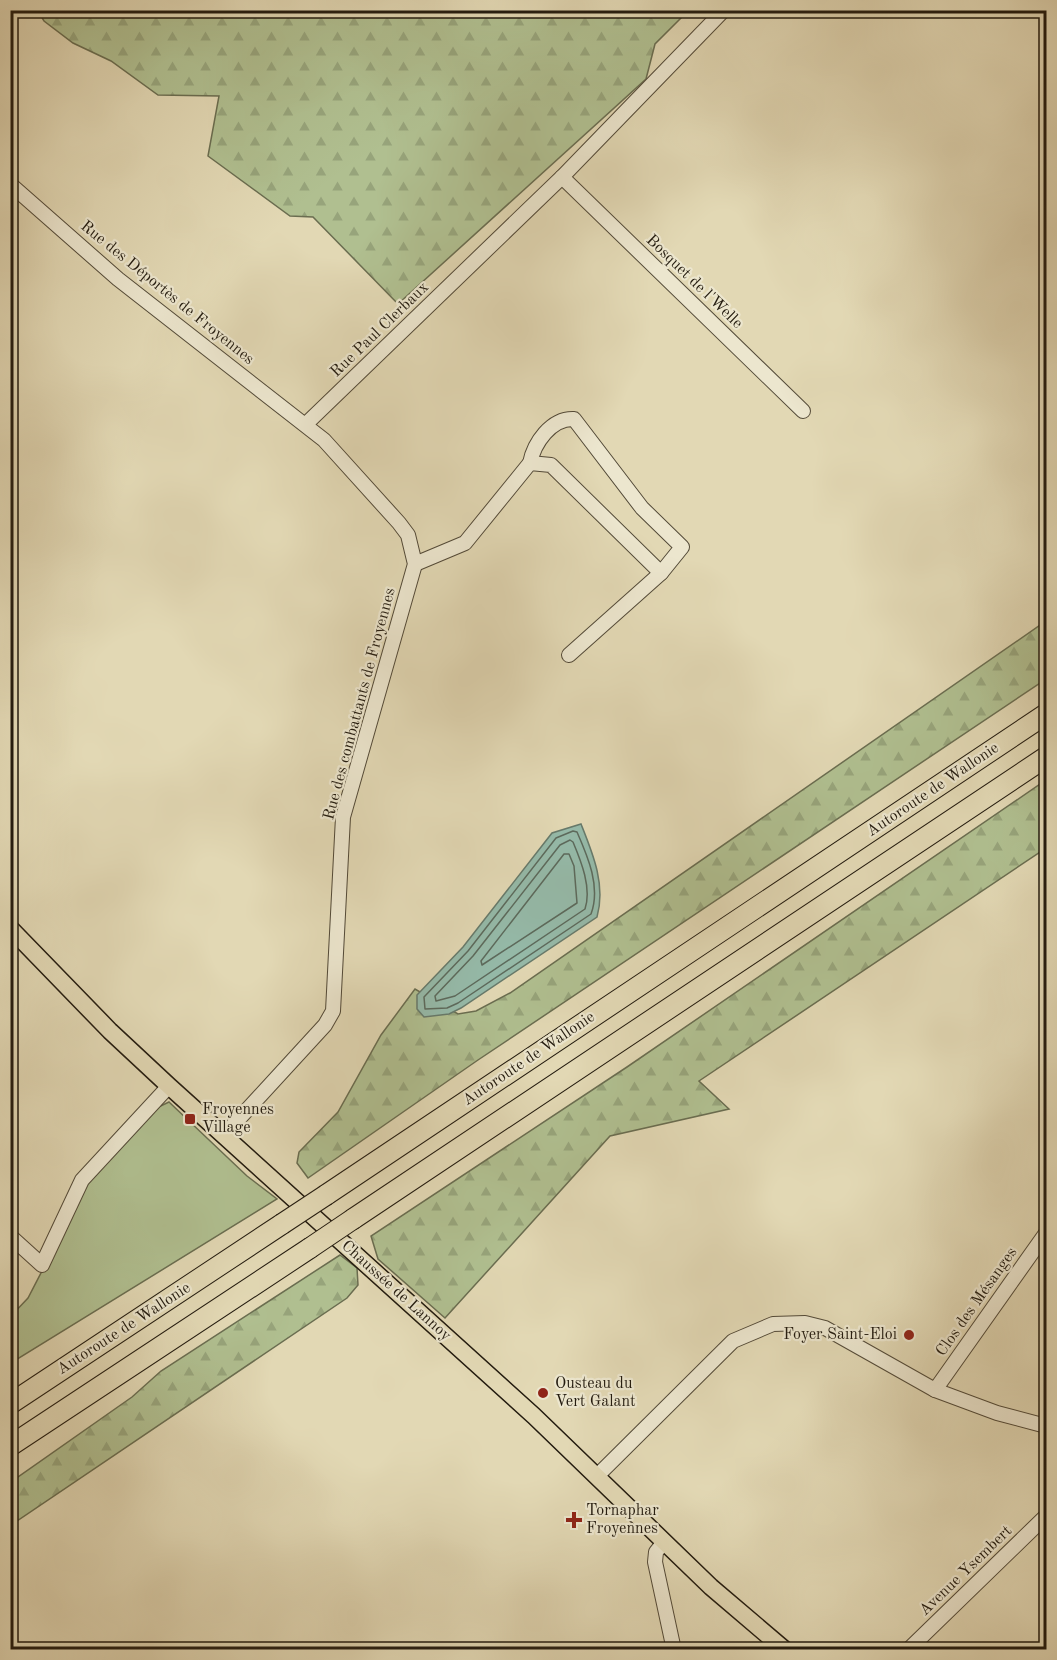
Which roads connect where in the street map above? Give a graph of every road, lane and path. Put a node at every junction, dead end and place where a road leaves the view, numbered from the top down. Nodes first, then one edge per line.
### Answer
1 (724, 10) edge
2 (562, 177) junction
3 (10, 184) edge
4 (802, 411) dead end
5 (306, 424) junction
6 (530, 463) junction
7 (414, 564) junction
8 (661, 573) junction
9 (569, 655) dead end
10 (1047, 714) edge
11 (1047, 757) edge
12 (10, 928) edge
13 (169, 1086) junction
14 (224, 1136) junction
15 (1047, 1233) edge
16 (10, 1236) edge
17 (43, 1382) junction
18 (935, 1390) junction
19 (10, 1394) edge
20 (10, 1404) edge
21 (1047, 1426) edge
22 (10, 1446) edge
23 (597, 1476) junction
24 (1047, 1516) edge
25 (664, 1542) junction
26 (674, 1650) edge
27 (785, 1650) edge
28 (908, 1650) edge

1 - 2 street
2 - 4 street, Bosquet de l'Welle
2 - 5 street, Rue Paul Clerbaux
3 - 5 street, Rue des Déportès de Froyennes
5 - 7 street, Rue des combattants de Froyennes
6 - 7 street
6 - 8 street
6 - 8 street
7 - 14 street, Rue des combattants de Froyennes
8 - 9 street
10 - 17 highway, Autoroute de Wallonie, bridge
11 - 22 highway, Autoroute de Wallonie, bridge
12 - 13 main road, Chaussée de Lannoy
13 - 14 main road, Chaussée de Lannoy
13 - 16 street
14 - 23 main road, Chaussée de Lannoy
15 - 18 street, Clos des Mésanges
17 - 19 highway
17 - 20 highway, Autoroute de Wallonie
18 - 21 street
18 - 23 street
23 - 25 main road, Chaussée de Lannoy
24 - 28 street, Avenue Ysembert
25 - 26 street
25 - 27 main road, Chaussée de Lannoy

